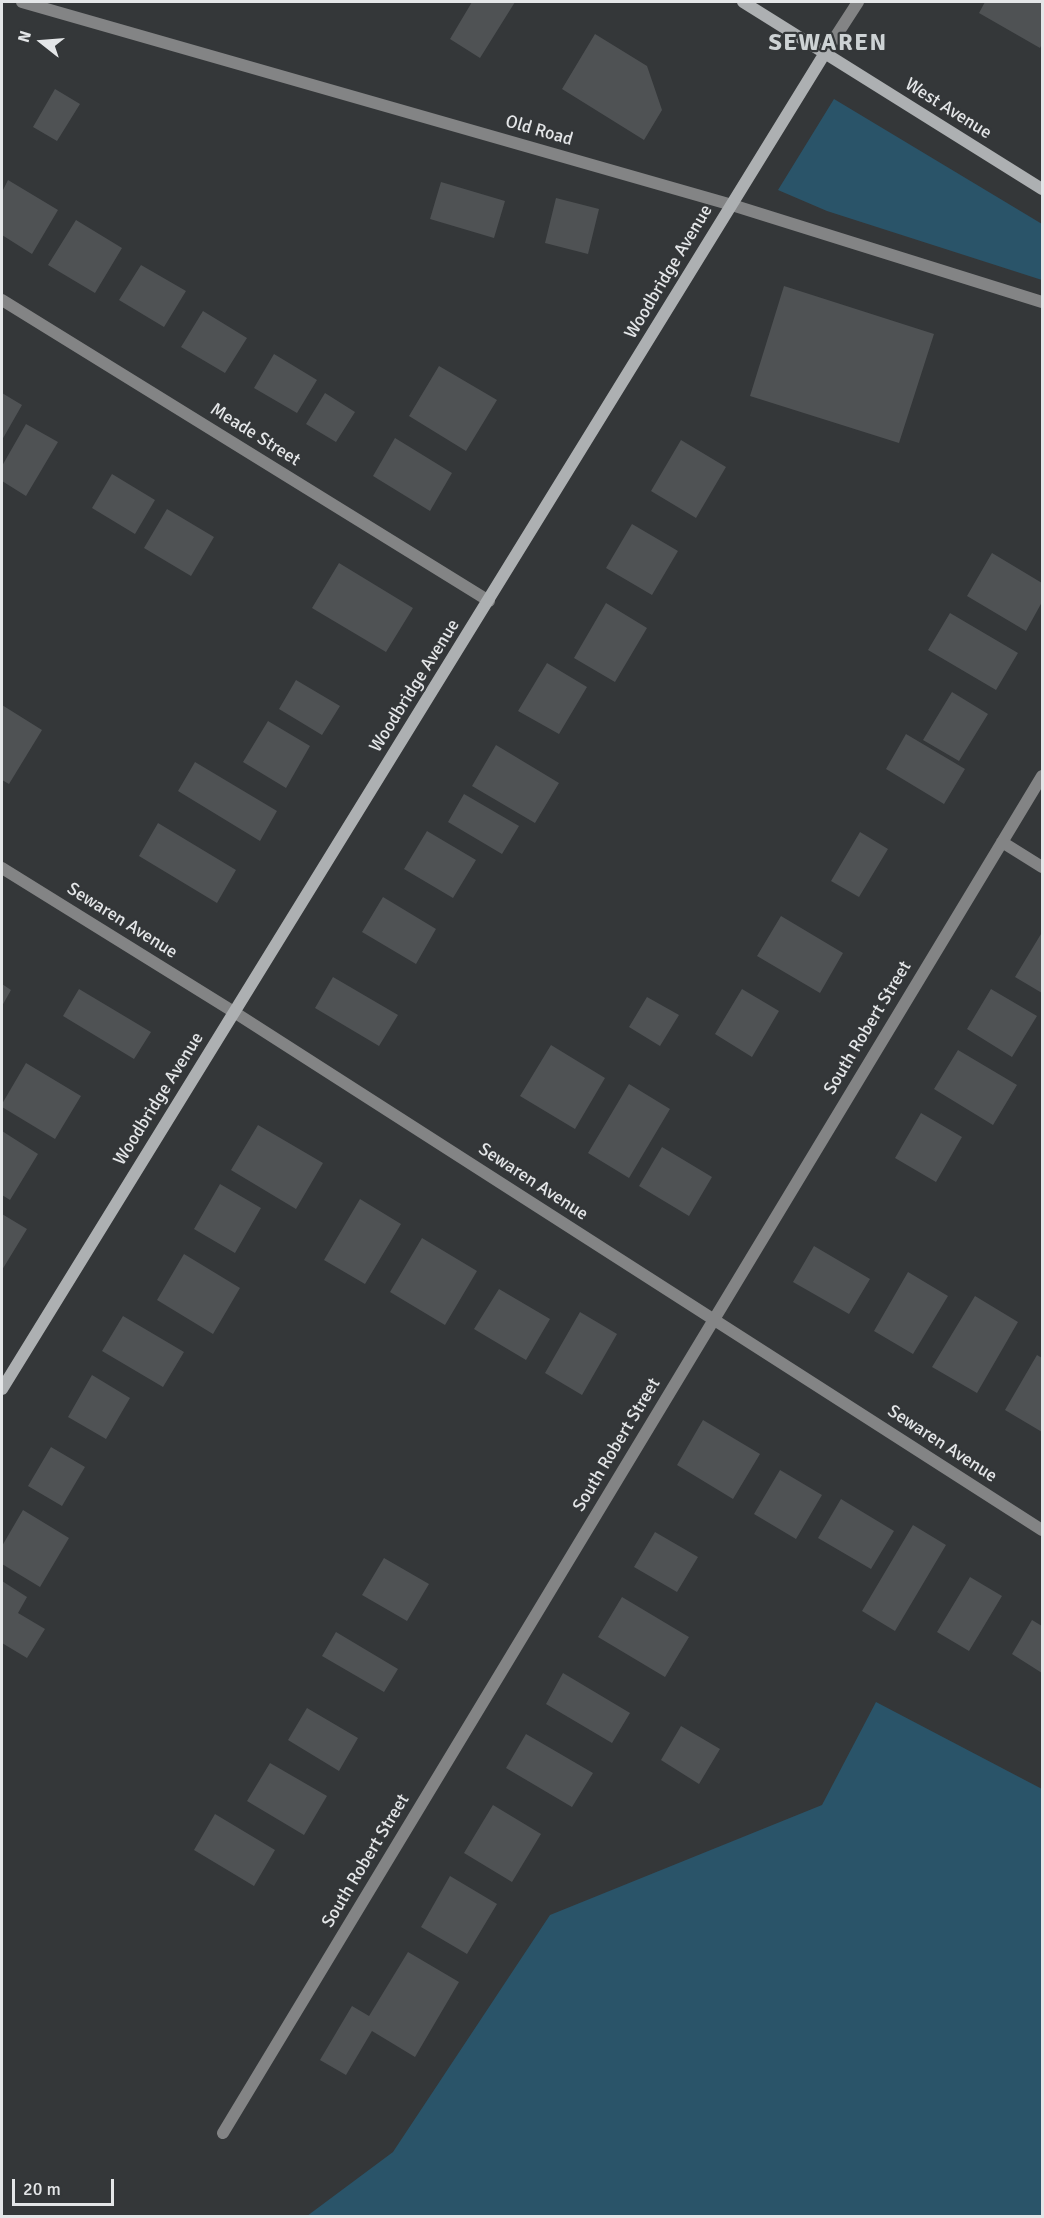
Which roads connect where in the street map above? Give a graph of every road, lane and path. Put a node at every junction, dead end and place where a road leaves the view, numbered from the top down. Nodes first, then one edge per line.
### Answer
1 (22, 2) edge
2 (743, 2) edge
3 (858, 2) edge
4 (825, 53) junction
5 (1042, 189) edge
6 (732, 205) junction
7 (2, 300) edge
8 (1042, 302) edge
9 (489, 600) junction
10 (1042, 776) edge
11 (1002, 842) junction
12 (1042, 867) edge
13 (2, 868) edge
14 (234, 1012) junction
15 (714, 1319) junction
16 (2, 1389) edge
17 (1042, 1530) edge
18 (223, 2133) dead end

1 - 6 street, Old Road
2 - 4 street, West Avenue
3 - 4 street, Woodbridge Avenue
4 - 5 street, West Avenue
4 - 6 street, Woodbridge Avenue
6 - 8 street, Old Road
6 - 9 street, Woodbridge Avenue
7 - 9 street, Meade Street
9 - 14 street, Woodbridge Avenue
10 - 11 street, South Robert Street
11 - 12 street
11 - 15 street, South Robert Street
13 - 14 street, Sewaren Avenue
14 - 15 street, Sewaren Avenue
14 - 16 street, Woodbridge Avenue
15 - 17 street, Sewaren Avenue
15 - 18 street, South Robert Street

